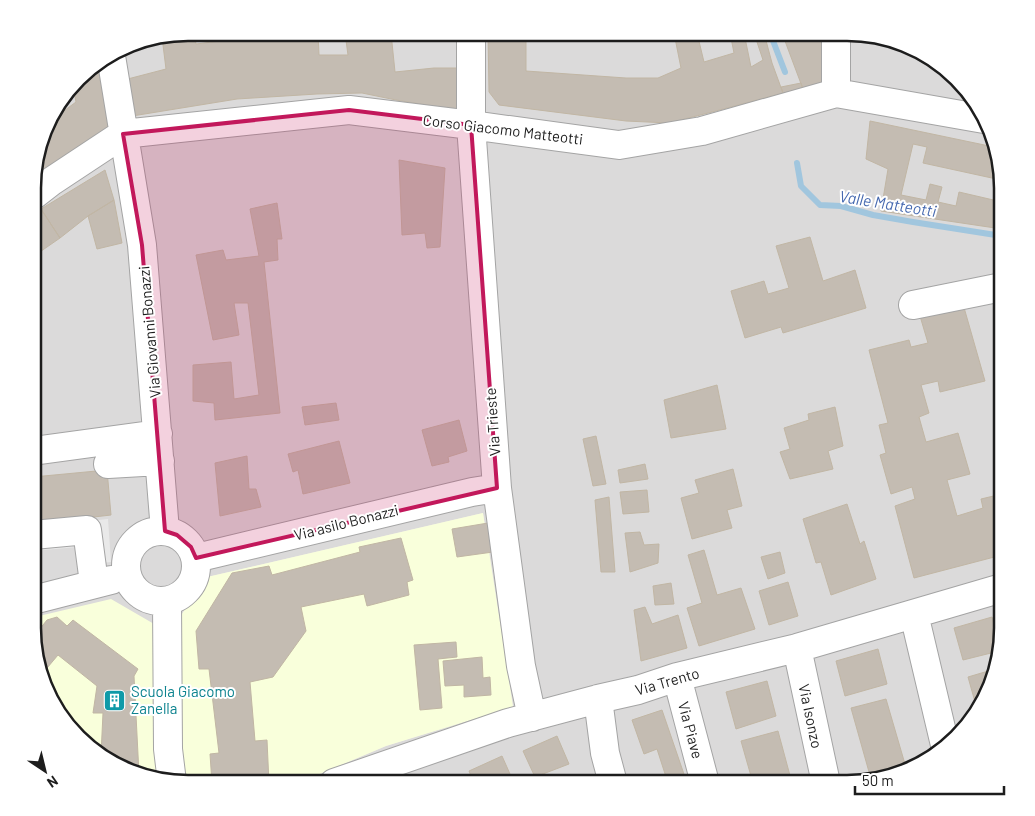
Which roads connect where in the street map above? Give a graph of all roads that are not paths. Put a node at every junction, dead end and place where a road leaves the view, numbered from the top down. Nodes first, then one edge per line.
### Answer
1 (470, 41) edge
2 (836, 42) edge
3 (112, 63) edge
4 (836, 93) junction
5 (975, 117) edge
6 (471, 125) junction
7 (123, 134) junction
8 (41, 189) edge
9 (994, 289) edge
10 (913, 305) dead end
11 (159, 447) junction
12 (42, 451) edge
13 (108, 464) dead end
14 (497, 488) junction
15 (166, 531) junction
16 (42, 534) edge
17 (196, 558) junction
18 (127, 576) junction
19 (94, 583) junction
20 (993, 591) edge
21 (42, 598) edge
22 (166, 602) junction
23 (914, 614) junction
24 (797, 648) junction
25 (677, 677) junction
26 (598, 699) junction
27 (532, 717) junction
28 (943, 739) edge
29 (171, 773) edge
30 (360, 774) edge
31 (611, 775) edge
32 (703, 775) edge
33 (824, 775) edge

1 - 6 street, Via Trieste
2 - 4 street
3 - 7 street, Via Giovanni Bonazzi
4 - 5 street, Corso Giacomo Matteotti
4 - 6 street, Corso Giacomo Matteotti
6 - 7 street, Corso Giacomo Matteotti
6 - 14 street, Via Trieste
7 - 8 street, Corso Giacomo Matteotti
7 - 11 street, Via Giovanni Bonazzi
9 - 10 street
11 - 12 street
11 - 13 street
11 - 15 street, Via Giovanni Bonazzi
14 - 17 street, Via asilo Bonazzi
14 - 27 street, Via Trieste
15 - 17 street
15 - 18 street
16 - 19 street
17 - 22 street
18 - 19 street
18 - 22 street
19 - 21 street
20 - 23 street, Via Trento
22 - 29 street
23 - 24 street, Via Trento
23 - 28 street
24 - 25 street, Via Trento
24 - 33 street, Via Isonzo
25 - 26 street, Via Trento
25 - 32 street, Via Piave
26 - 27 street, Via Trento
26 - 31 street
27 - 30 street, Via Trento

